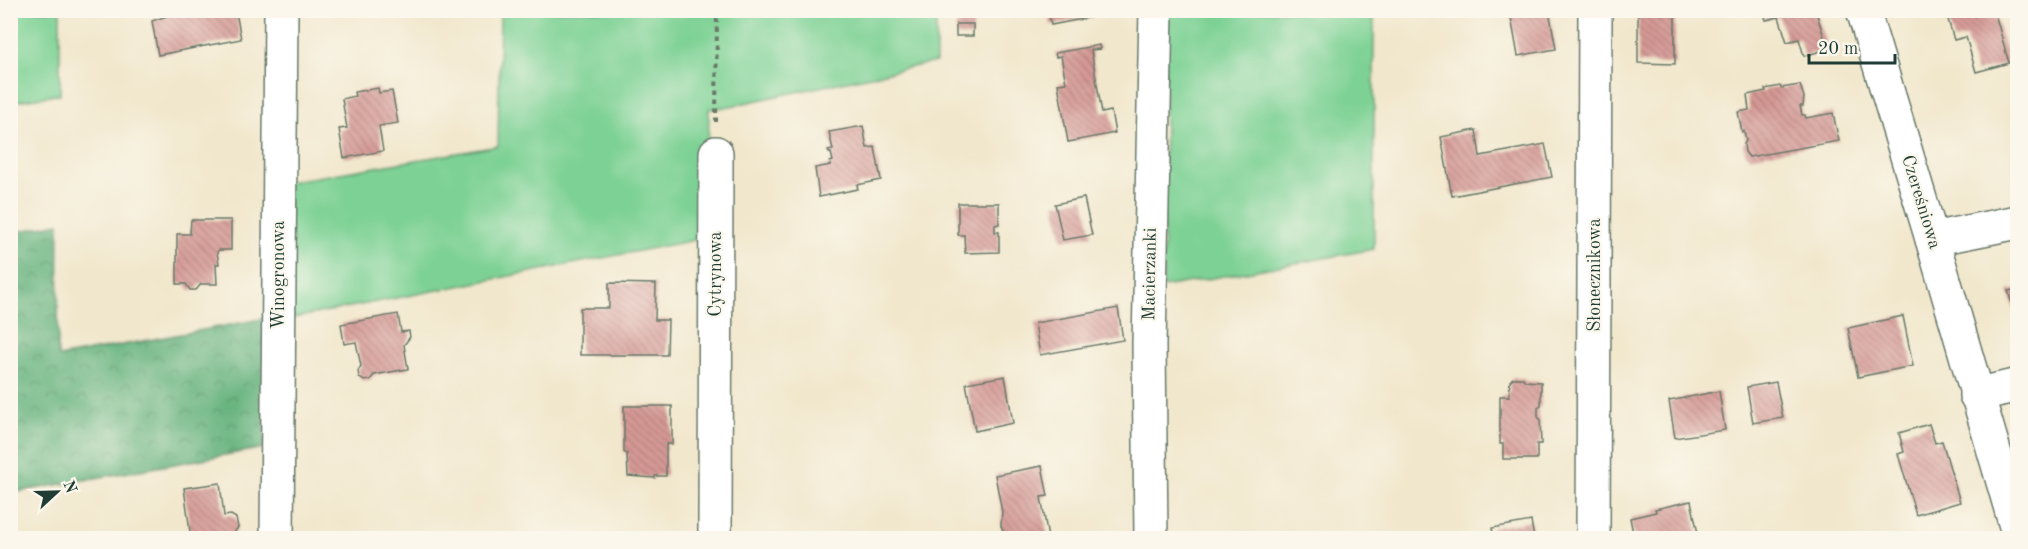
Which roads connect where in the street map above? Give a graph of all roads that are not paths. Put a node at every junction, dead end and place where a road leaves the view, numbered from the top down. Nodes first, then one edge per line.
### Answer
1 (281, 10) edge
2 (1156, 10) edge
3 (1595, 10) edge
4 (1863, 10) edge
5 (716, 153) road end
6 (2018, 222) edge
7 (1932, 239) junction
8 (2018, 385) edge
9 (1976, 395) junction
10 (2018, 533) edge
11 (277, 538) edge
12 (715, 538) edge
13 (1151, 538) edge
14 (1593, 538) edge

1 - 11 street, Winogronowa
2 - 13 street, Macierzanki
3 - 14 street, Słonecznikowa
4 - 7 street, Czereśniowa
5 - 12 street, Cytrynowa
6 - 7 street
7 - 9 street, Czereśniowa
8 - 9 street
9 - 10 street, Czereśniowa

